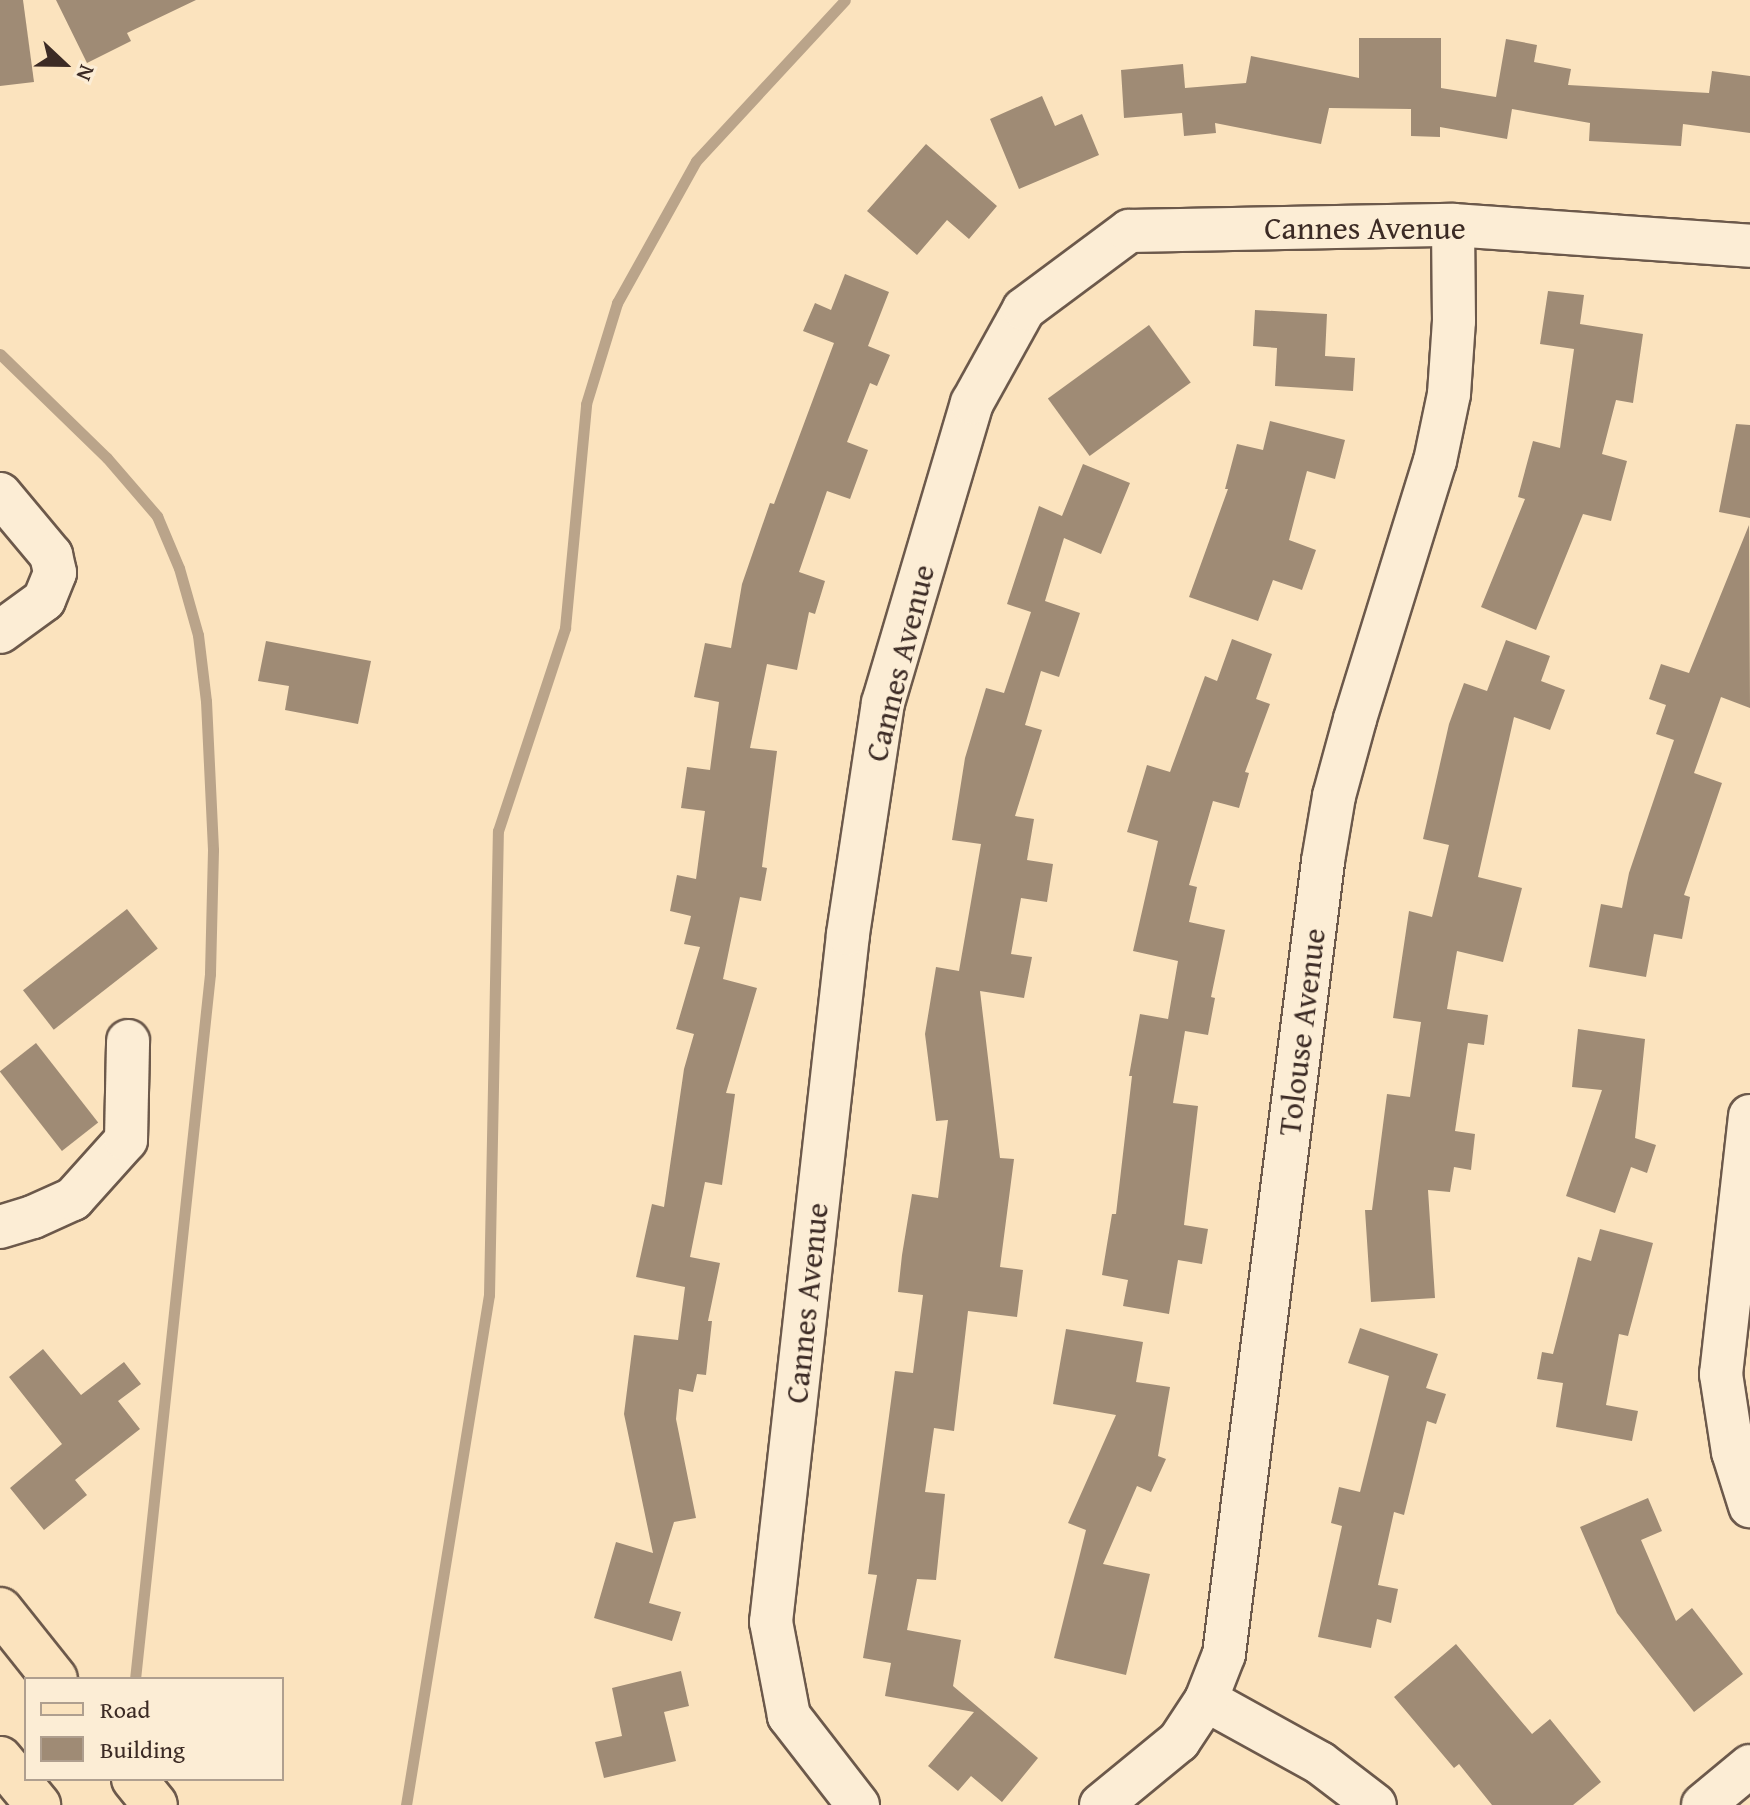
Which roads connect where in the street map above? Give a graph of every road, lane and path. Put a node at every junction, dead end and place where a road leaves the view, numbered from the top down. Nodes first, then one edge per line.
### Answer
1 (1453, 225) junction
2 (1750, 246) edge
3 (0, 494) edge
4 (0, 632) edge
5 (128, 1041) dead end
6 (1749, 1135) edge
7 (0, 1227) edge
8 (1750, 1506) edge
9 (0, 1610) edge
10 (53, 1677) edge
11 (1206, 1700) junction
12 (0, 1759) edge
13 (1750, 1766) edge
14 (136, 1781) edge
15 (38, 1805) edge
16 (155, 1805) edge
17 (858, 1805) edge
18 (1101, 1805) edge
19 (1375, 1805) edge
20 (1703, 1805) edge

1 - 2 street, Cannes Avenue
1 - 11 street, Tolouse Avenue
1 - 17 street, Cannes Avenue
3 - 4 street
5 - 7 street
6 - 8 street
9 - 10 main road
11 - 18 street, Tolouse Avenue
11 - 19 street
12 - 15 main road
13 - 20 street
14 - 16 main road

